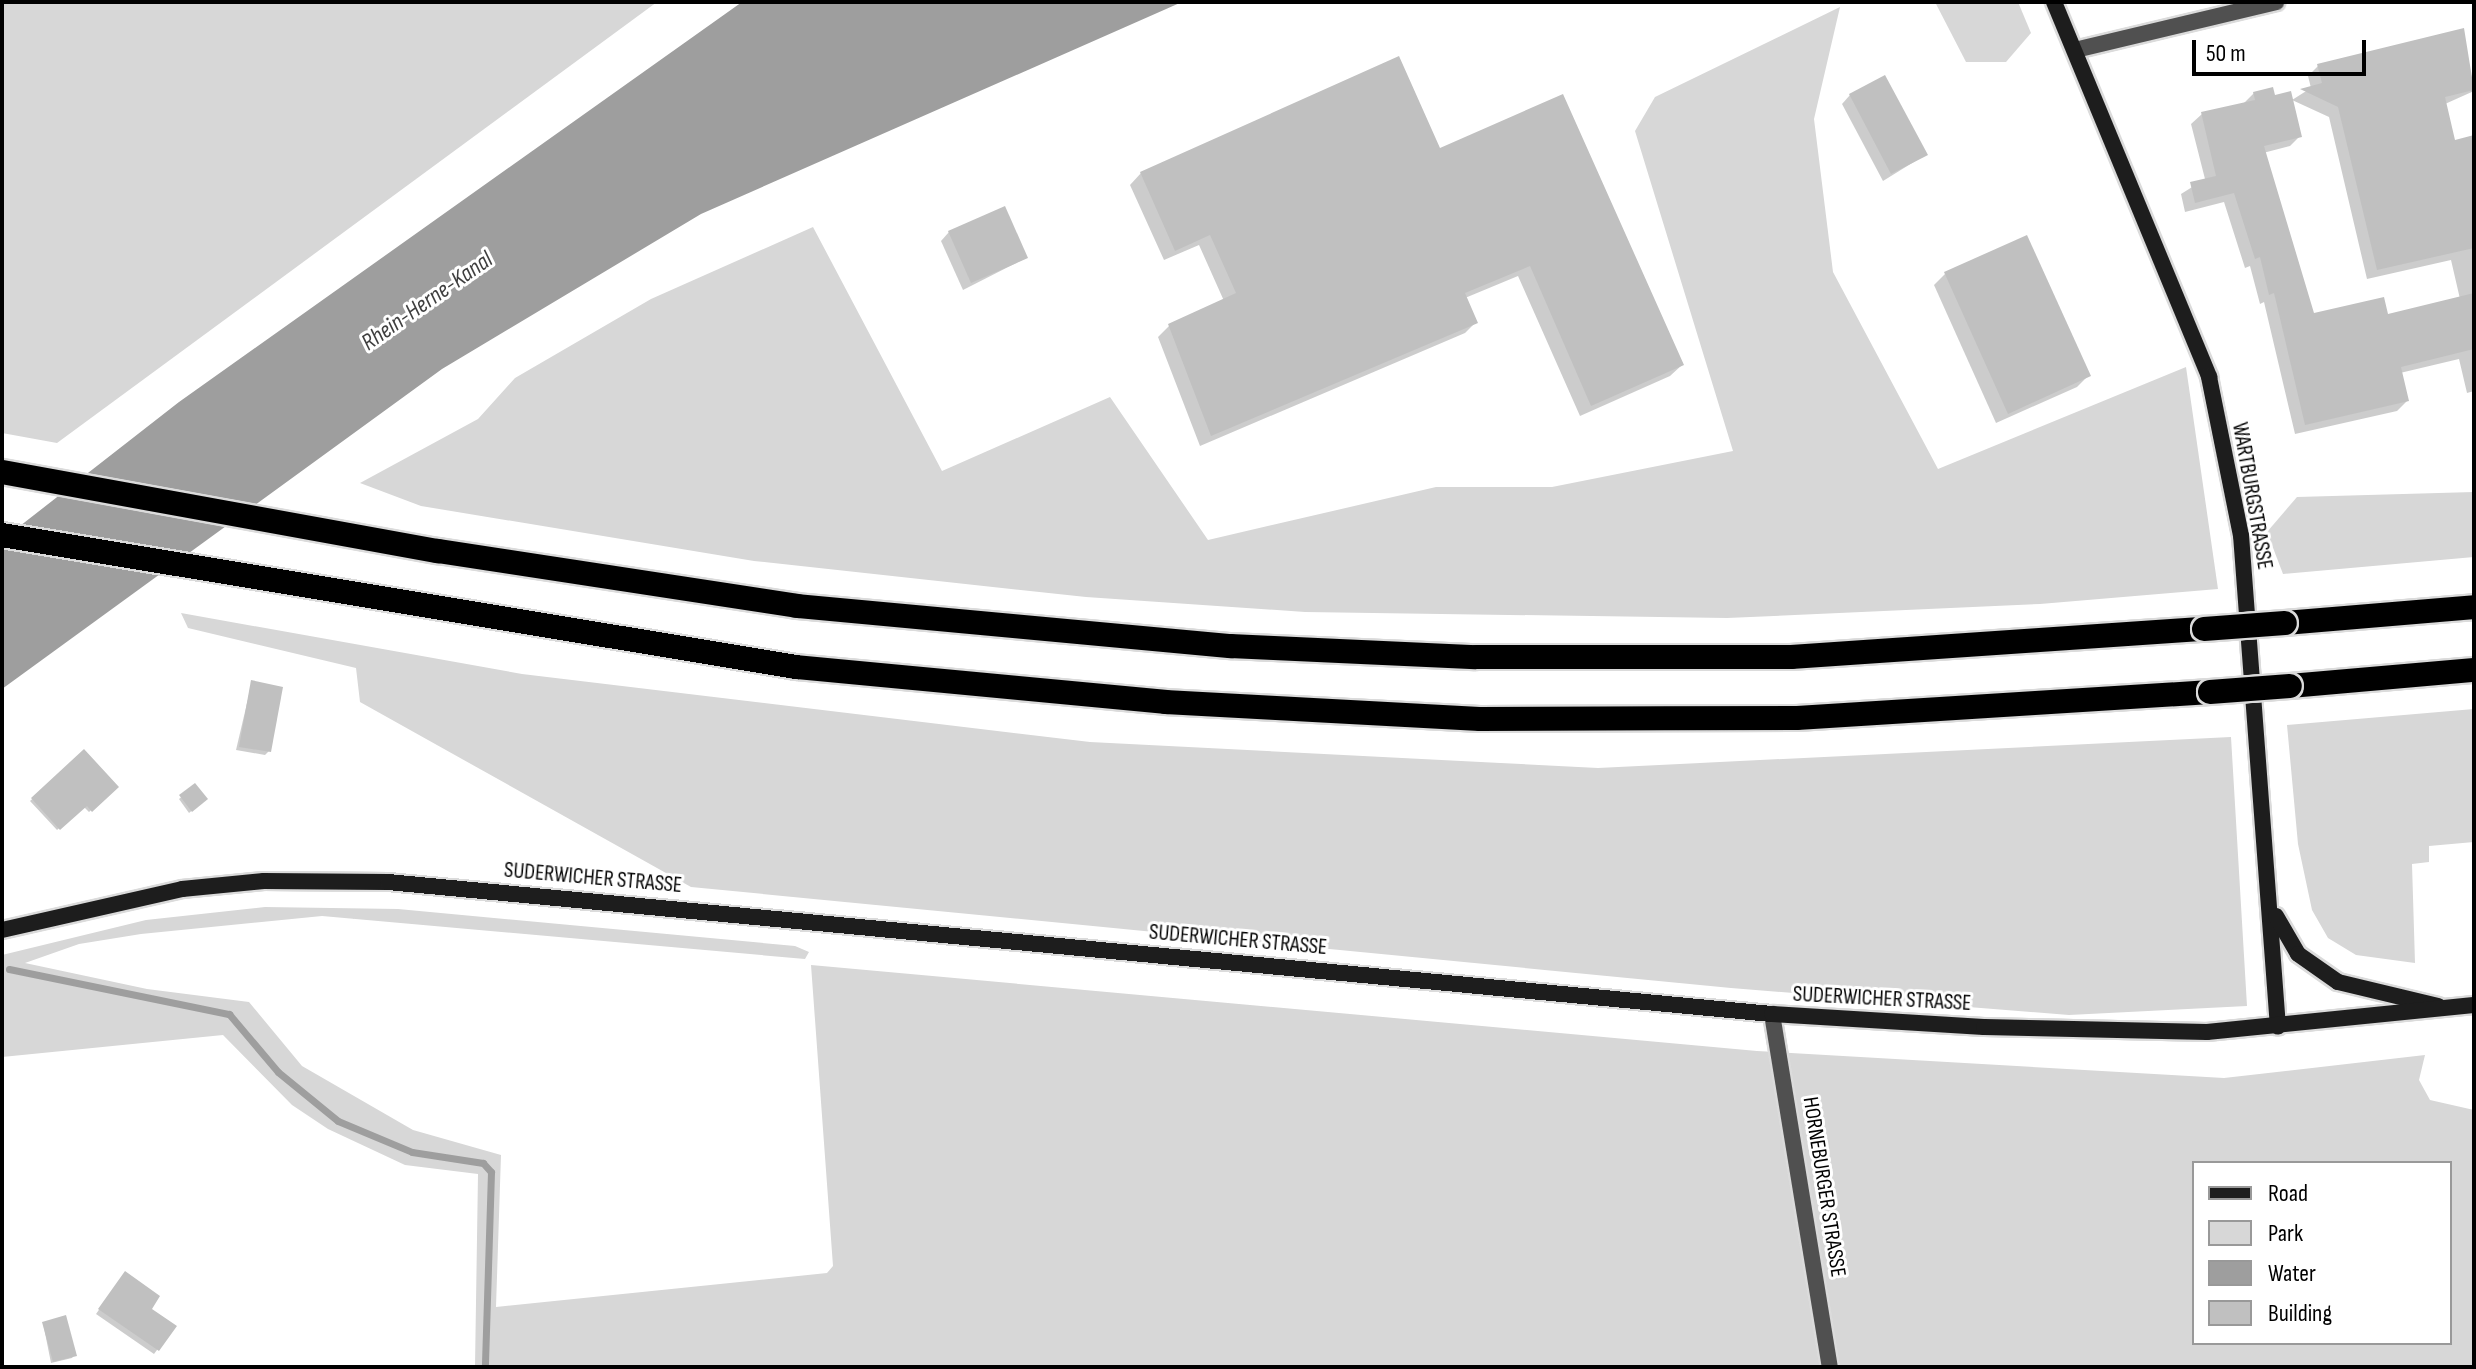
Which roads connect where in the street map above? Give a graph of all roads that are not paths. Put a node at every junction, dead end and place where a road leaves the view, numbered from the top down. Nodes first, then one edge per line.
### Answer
1 (2054, 2) edge
2 (2276, 2) edge
3 (2075, 50) junction
4 (2, 472) edge
5 (2, 535) edge
6 (2474, 607) edge
7 (2474, 670) edge
8 (2272, 910) junction
9 (2, 930) edge
10 (2474, 1005) edge
11 (2452, 1009) junction
12 (1772, 1014) junction
13 (2278, 1027) junction
14 (1830, 1367) edge

1 - 3 main road, WARTBURGSTRASSE
2 - 3 street
3 - 8 main road, WARTBURGSTRASSE
4 - 6 highway, bridge
5 - 7 highway, bridge
8 - 11 main road
8 - 13 main road, WARTBURGSTRASSE
9 - 12 main road, SUDERWICHER STRASSE
10 - 11 main road, SUDERWICHER STRASSE
11 - 13 main road, SUDERWICHER STRASSE
12 - 13 main road, SUDERWICHER STRASSE
12 - 14 street, HORNEBURGER STRASSE

